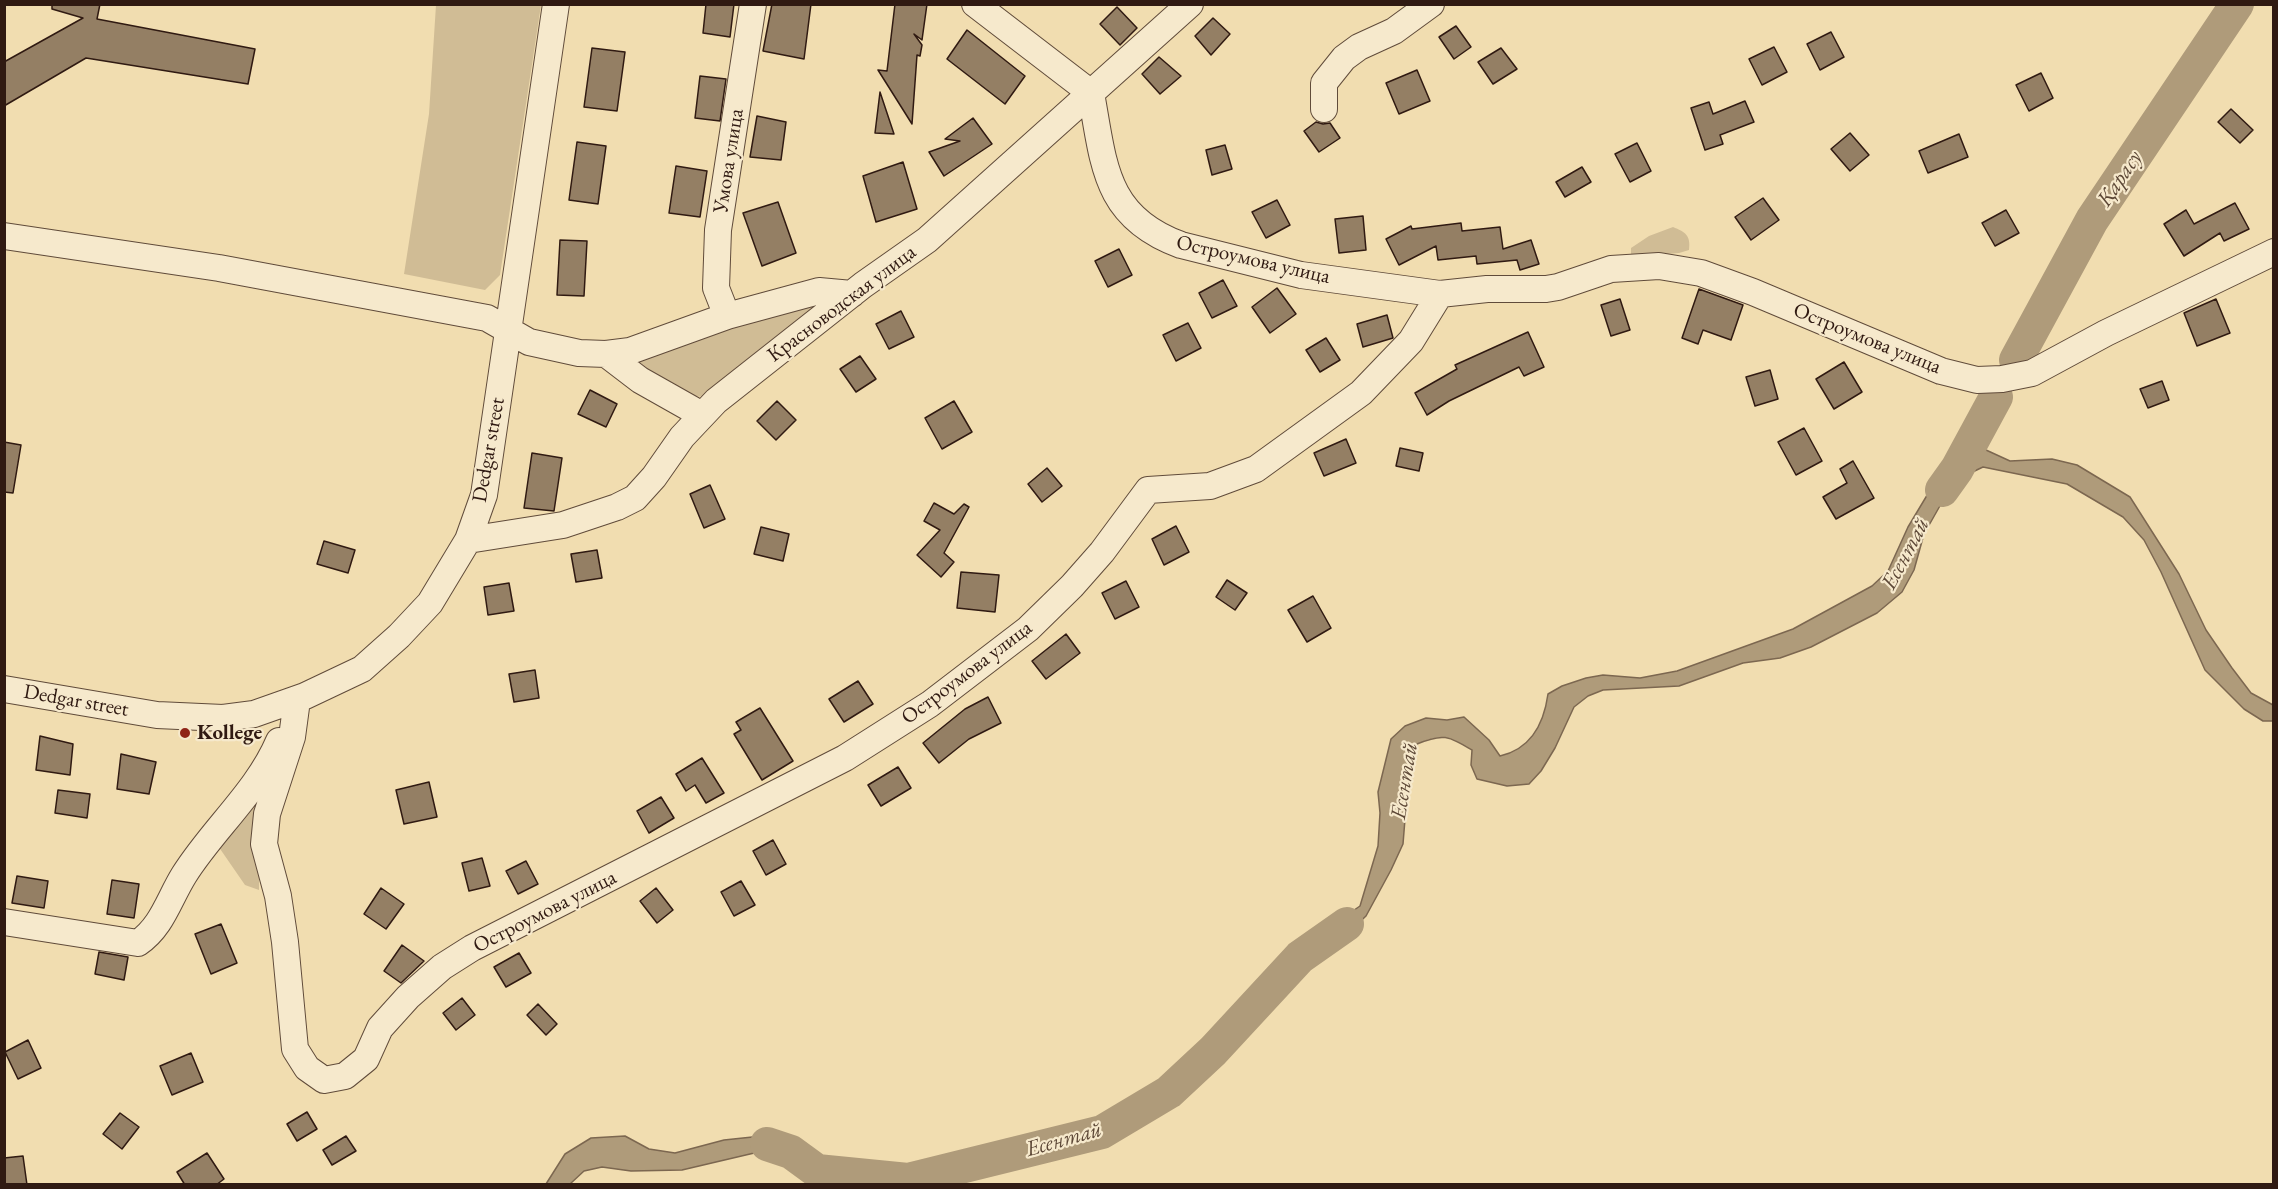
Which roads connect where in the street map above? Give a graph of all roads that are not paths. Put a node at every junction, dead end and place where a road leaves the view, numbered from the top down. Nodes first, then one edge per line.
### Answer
1 (556, 4) edge
2 (753, 4) edge
3 (975, 4) edge
4 (1190, 4) edge
5 (1431, 4) edge
6 (1091, 93) junction
7 (1324, 109) dead end
8 (4, 236) edge
9 (2274, 252) edge
10 (852, 294) junction
11 (1440, 294) junction
12 (727, 316) junction
13 (507, 331) junction
14 (606, 354) junction
15 (702, 415) junction
16 (468, 540) junction
17 (4, 689) edge
18 (297, 699) junction
19 (4, 922) edge

1 - 13 street, Dedgar street
2 - 12 street, Умова улица
3 - 6 street
4 - 6 street, Красноводская улица
5 - 7 street
6 - 10 street, Красноводская улица
6 - 11 street, Остроумова улица
8 - 13 street
9 - 11 street, Остроумова улица
10 - 12 street
10 - 15 street, Красноводская улица
11 - 18 street, Остроумова улица
12 - 14 street
13 - 14 street
13 - 16 street, Dedgar street
14 - 15 street
15 - 16 street, Красноводская улица
16 - 18 street, Dedgar street
17 - 18 street, Dedgar street
18 - 19 street

